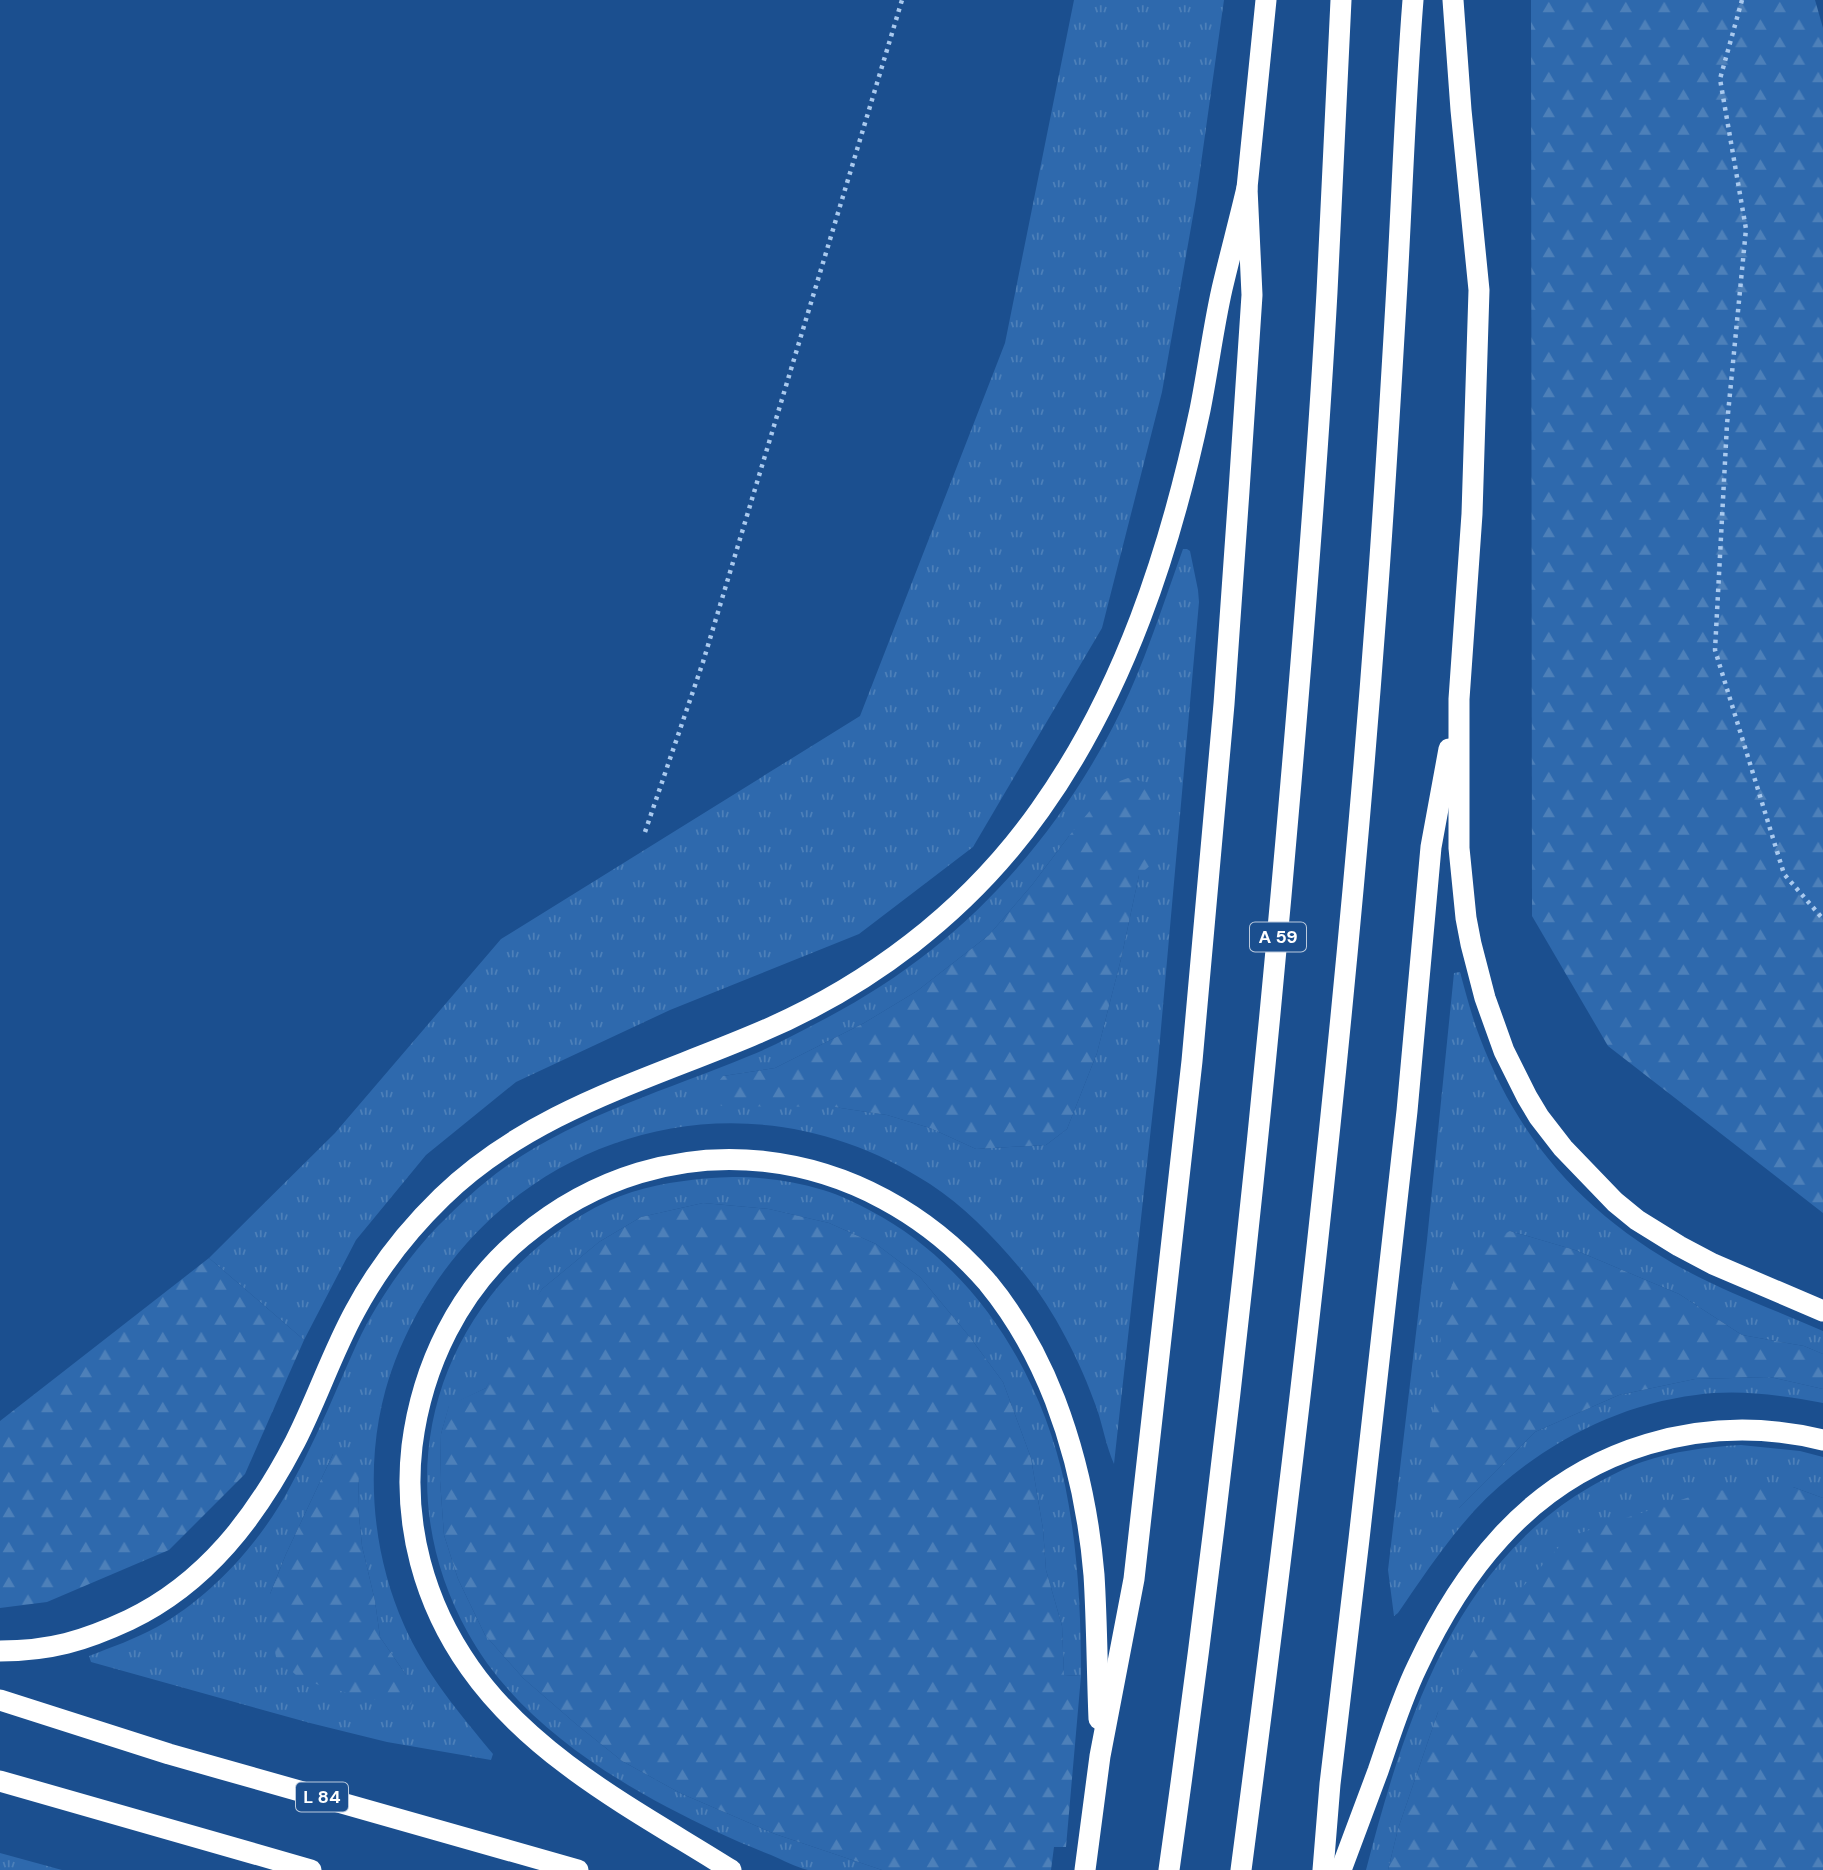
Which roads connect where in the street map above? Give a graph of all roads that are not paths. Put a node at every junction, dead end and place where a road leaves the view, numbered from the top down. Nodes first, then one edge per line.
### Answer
1 (1266, 0) edge
2 (1340, 0) edge
3 (1413, 0) edge
4 (1453, 0) edge
5 (1247, 188) junction
6 (1459, 699) junction
7 (1823, 1311) edge
8 (1823, 1440) edge
9 (0, 1651) edge
10 (0, 1700) edge
11 (1100, 1756) junction
12 (0, 1782) edge
13 (1085, 1868) edge
14 (311, 1870) edge
15 (578, 1870) edge
16 (731, 1870) edge
17 (1169, 1870) edge
18 (1241, 1870) edge
19 (1323, 1870) edge
20 (1340, 1870) edge

1 - 5 highway
2 - 17 highway, A 59
3 - 18 highway
4 - 6 highway
5 - 9 highway
5 - 11 highway
6 - 7 highway
6 - 19 highway
8 - 20 highway
10 - 15 highway, L 84
11 - 13 highway
11 - 16 highway
12 - 14 highway

